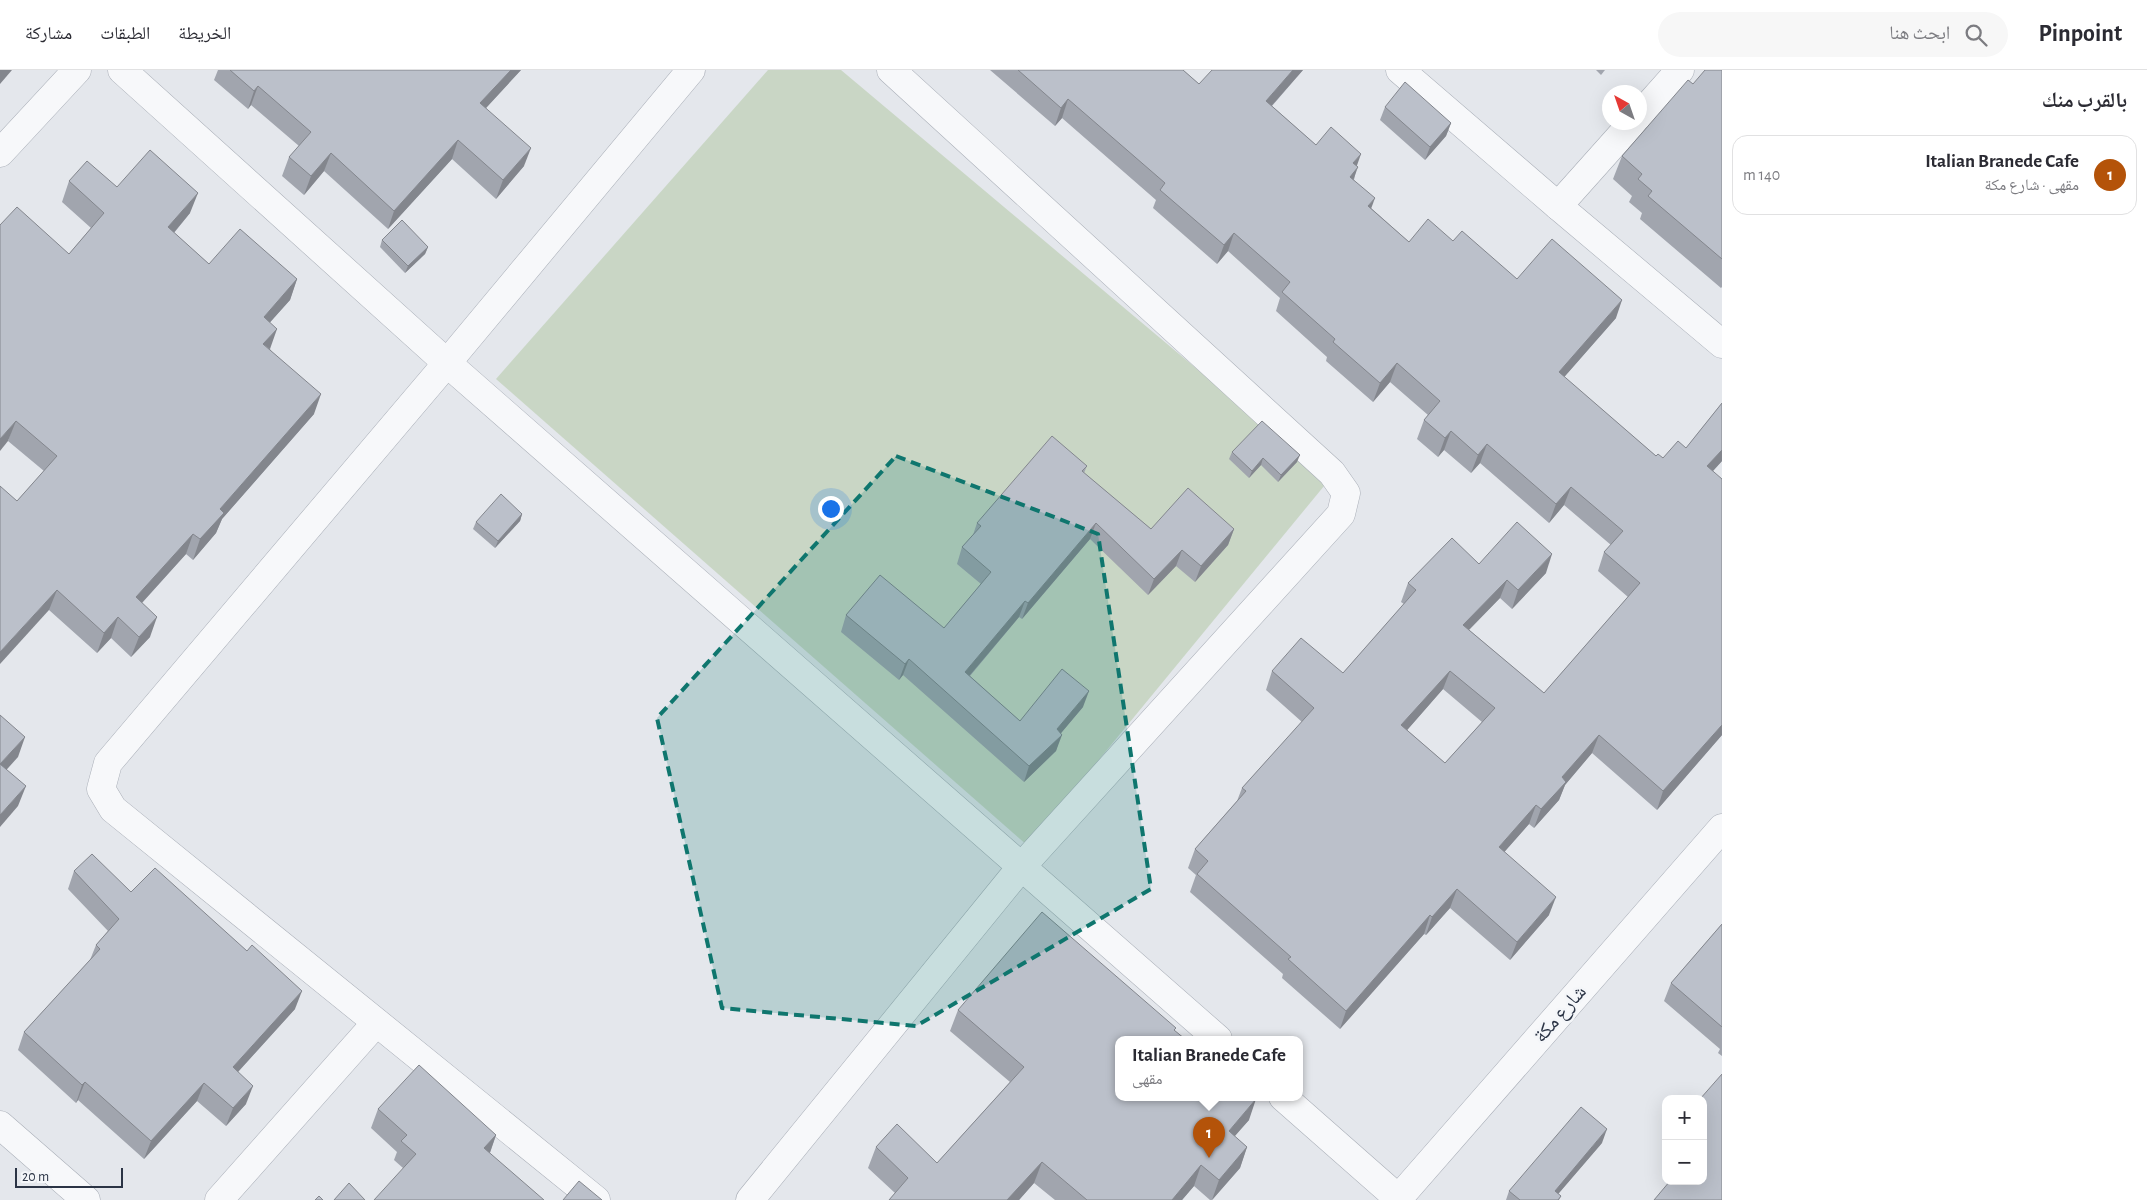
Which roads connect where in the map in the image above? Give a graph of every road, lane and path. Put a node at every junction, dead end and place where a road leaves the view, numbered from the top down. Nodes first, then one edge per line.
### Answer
1 (77, 70) edge
2 (122, 70) edge
3 (691, 70) edge
4 (891, 70) edge
5 (1400, 70) edge
6 (1680, 70) edge
7 (1647, 107) edge
8 (1626, 130) edge
9 (0, 153) edge
10 (1558, 206) junction
11 (1722, 344) edge
12 (448, 363) junction
13 (1722, 828) edge
14 (1022, 866) junction
15 (376, 1022) junction
16 (1215, 1036) edge
17 (1287, 1101) edge
18 (0, 1125) edge
19 (86, 1200) edge
20 (219, 1200) edge
21 (596, 1200) edge
22 (750, 1200) edge
23 (1398, 1200) edge

1 - 9 street
2 - 12 street
3 - 12 street
4 - 14 street
5 - 10 street
6 - 7 street
8 - 10 street
10 - 11 street
12 - 14 street
12 - 15 street
13 - 23 street, شارع مكة
14 - 16 street
14 - 22 street
15 - 20 street
15 - 21 street
17 - 23 street
18 - 19 street

